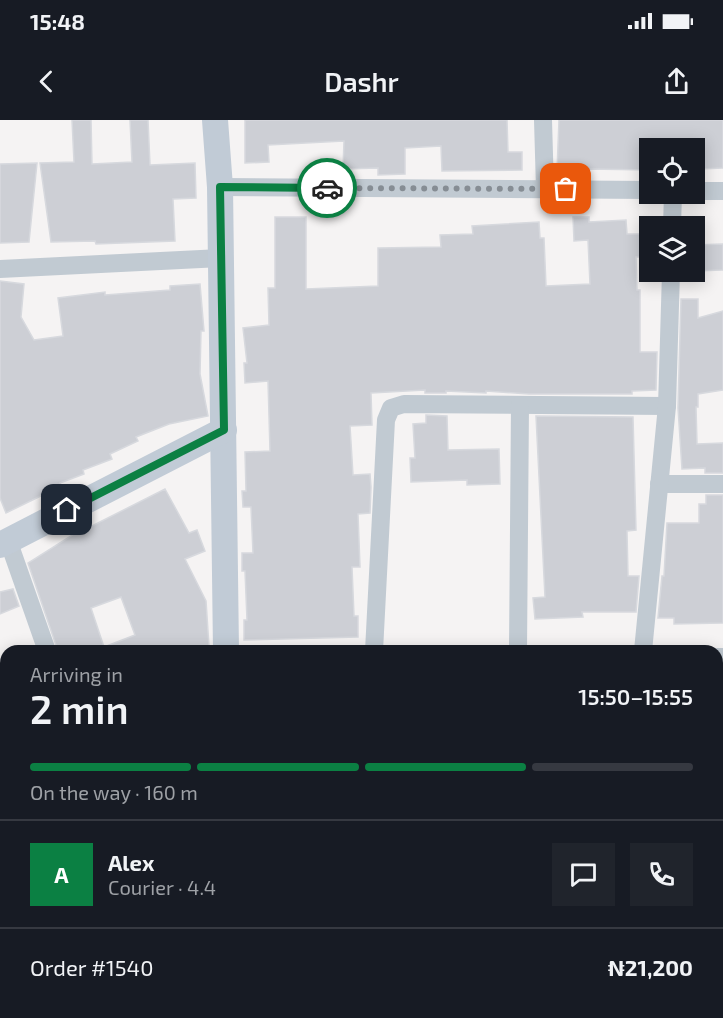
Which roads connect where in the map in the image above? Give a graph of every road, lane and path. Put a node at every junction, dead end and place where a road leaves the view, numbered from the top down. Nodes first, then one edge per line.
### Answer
1 (215, 120) edge
2 (543, 120) edge
3 (220, 187) junction
4 (545, 189) junction
5 (639, 190) edge
6 (705, 191) edge
7 (723, 191) edge
8 (222, 258) junction
9 (0, 269) edge
10 (671, 282) edge
11 (520, 405) junction
12 (667, 406) junction
13 (224, 430) junction
14 (659, 484) junction
15 (723, 484) edge
16 (4, 542) edge
17 (45, 645) edge
18 (226, 645) edge
19 (374, 645) edge
20 (518, 645) edge
21 (644, 645) edge

1 - 3 street
2 - 4 street
3 - 4 street
3 - 8 street
4 - 5 street
6 - 7 street
8 - 9 street
8 - 13 street
10 - 12 street
11 - 12 street
11 - 19 street
11 - 20 street
12 - 14 street
13 - 16 street
13 - 18 street
14 - 15 street
14 - 21 street
16 - 17 street

